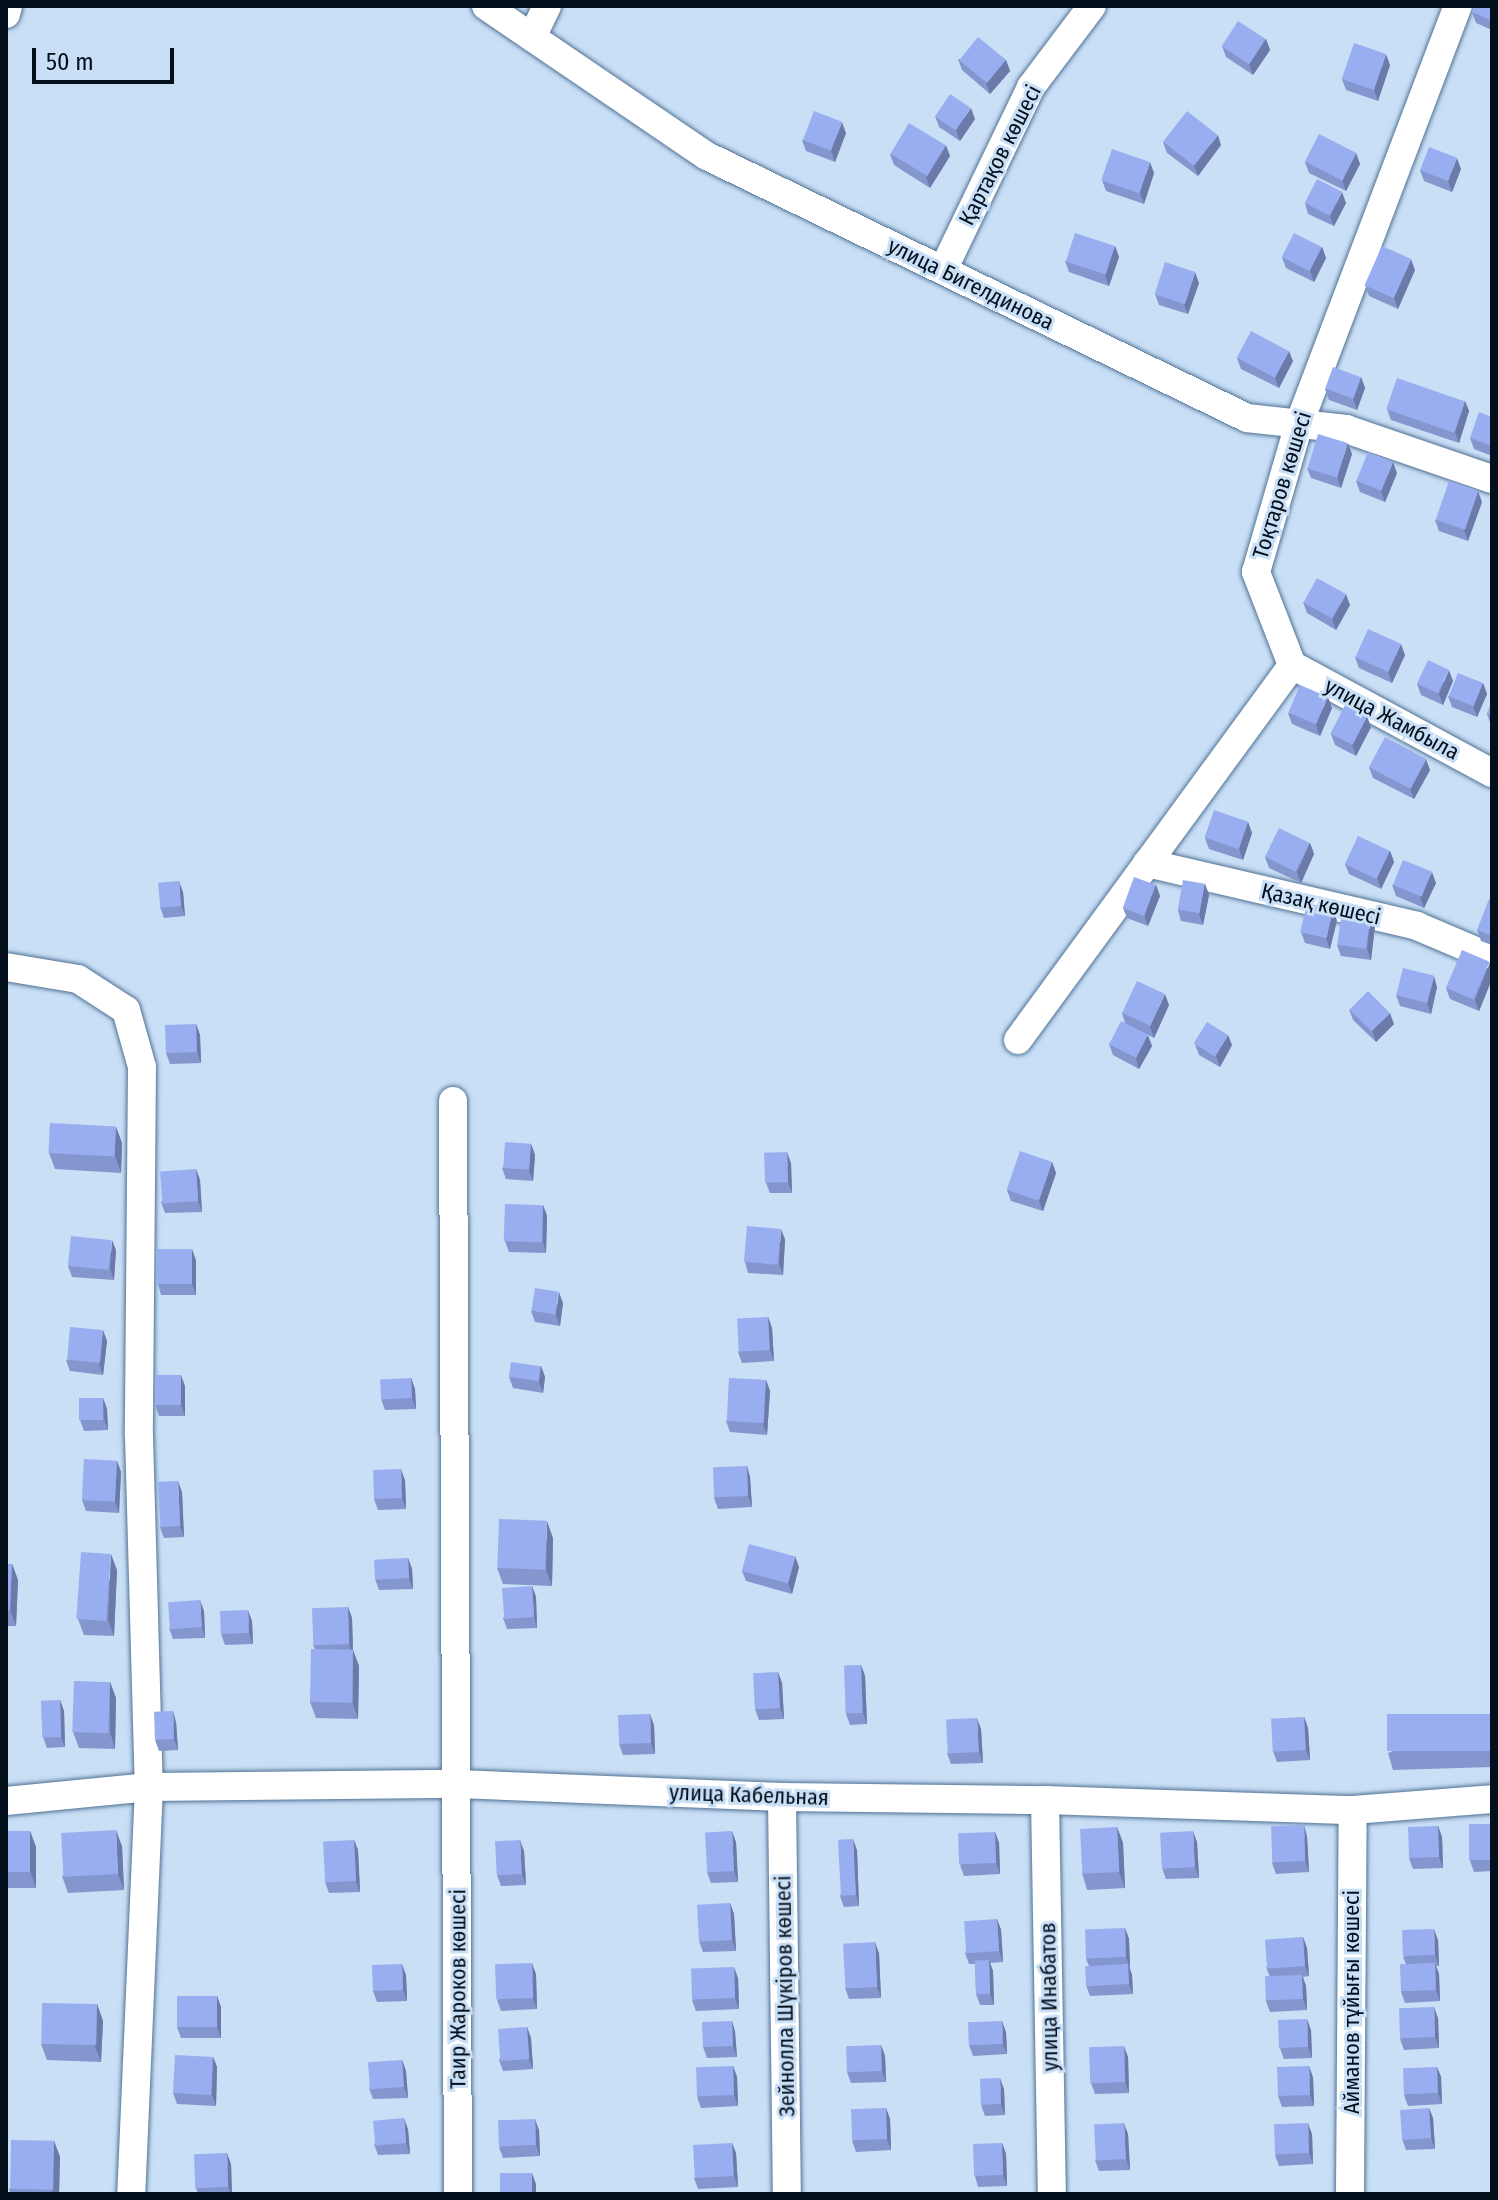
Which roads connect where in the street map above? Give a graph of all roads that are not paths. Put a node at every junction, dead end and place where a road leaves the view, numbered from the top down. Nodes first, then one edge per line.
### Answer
1 (8, 6) edge
2 (486, 6) edge
3 (547, 6) edge
4 (1092, 6) edge
5 (1458, 6) edge
6 (6, 14) edge
7 (532, 37) junction
8 (943, 270) junction
9 (1299, 424) junction
10 (1492, 479) edge
11 (1292, 665) junction
12 (1492, 773) edge
13 (1147, 863) junction
14 (1492, 958) edge
15 (6, 967) edge
16 (1018, 1040) dead end
17 (453, 1101) dead end
18 (458, 1784) junction
19 (149, 1787) junction
20 (782, 1797) junction
21 (1492, 1799) edge
22 (1045, 1800) junction
23 (6, 1801) edge
24 (1353, 1810) junction
25 (131, 2194) edge
26 (458, 2194) edge
27 (787, 2194) edge
28 (1052, 2194) edge
29 (1350, 2194) edge

1 - 6 street
2 - 7 street, улица Бигелдинова
3 - 7 street
4 - 8 street, Қартақов көшесі
5 - 9 street, Тоқтаров көшесі
7 - 8 street, улица Бигелдинова
8 - 9 street, улица Бигелдинова
9 - 10 street, улица Бигелдинова
9 - 11 street, Тоқтаров көшесі
11 - 12 street, улица Жамбыла
11 - 13 street
13 - 14 street, Қазақ көшесі
13 - 16 street
15 - 19 street
17 - 18 street, Таир Жароков көшесі
18 - 19 street, улица Кабельная
18 - 20 street, улица Кабельная
18 - 26 street, Таир Жароков көшесі
19 - 23 street, улица Кабельная
19 - 25 street
20 - 22 street, улица Кабельная
20 - 27 street, Зейнолла Шүкіров көшесі
21 - 24 street, улица Кабельная
22 - 24 street, улица Кабельная
22 - 28 street, улица Инабатов
24 - 29 street, Айманов тұйығы көшесі

